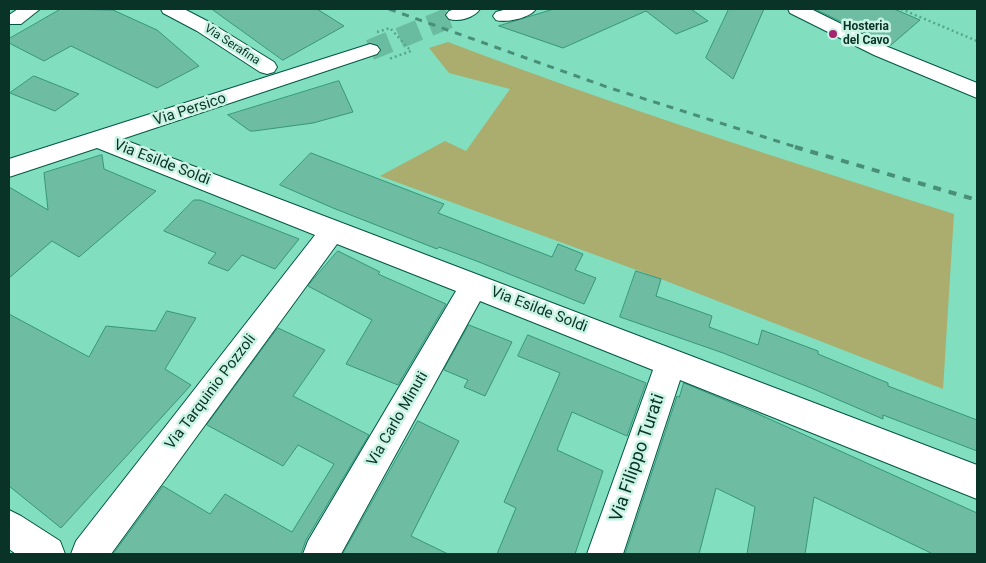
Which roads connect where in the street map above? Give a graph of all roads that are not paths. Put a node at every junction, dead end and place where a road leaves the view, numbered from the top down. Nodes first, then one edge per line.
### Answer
1 (31, 9) edge
2 (170, 9) edge
3 (527, 9) edge
4 (797, 9) edge
5 (503, 16) dead end
6 (14, 20) dead end
7 (370, 50) tunnel mouth
8 (267, 67) dead end
9 (977, 91) edge
10 (100, 140) junction
11 (9, 168) edge
12 (333, 230) junction
13 (474, 285) junction
14 (671, 362) junction
15 (977, 482) edge
16 (9, 528) edge
17 (46, 554) edge
18 (90, 554) edge
19 (321, 554) edge
20 (605, 554) edge

1 - 6 street
2 - 8 street, Via Serafina
3 - 5 street
4 - 9 street
7 - 10 street, Via Persico
10 - 11 street, Via Persico
10 - 12 street, Via Esilde Soldi
12 - 13 street, Via Esilde Soldi
12 - 18 street, Via Tarquinio Pozzoli
13 - 14 street, Via Esilde Soldi
13 - 19 street, Via Carlo Minuti
14 - 15 street, Via Esilde Soldi
14 - 20 street, Via Filippo Turati
16 - 17 street

